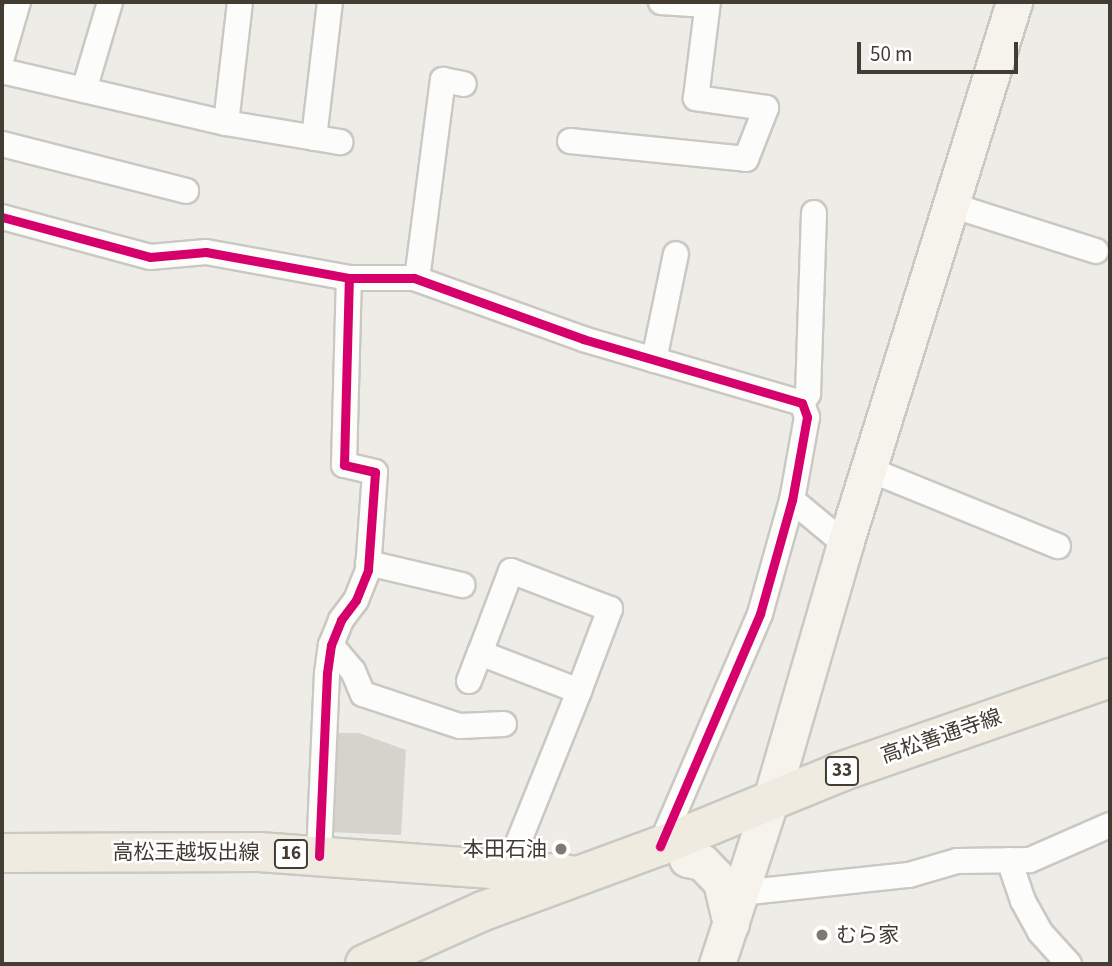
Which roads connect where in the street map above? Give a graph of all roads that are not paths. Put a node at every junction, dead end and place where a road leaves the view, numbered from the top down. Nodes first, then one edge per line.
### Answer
1 (18, 2) edge
2 (110, 2) edge
3 (236, 2) edge
4 (330, 2) edge
5 (661, 2) edge
6 (1014, 2) edge
7 (707, 4) edge
8 (2, 57) edge
9 (2, 71) edge
10 (464, 84) dead end
11 (84, 90) junction
12 (226, 123) junction
13 (314, 138) junction
14 (570, 141) dead end
15 (340, 142) dead end
16 (2, 144) edge
17 (186, 191) dead end
18 (951, 205) junction
19 (814, 214) dead end
20 (2, 217) edge
21 (1096, 251) dead end
22 (676, 254) dead end
23 (349, 278) junction
24 (417, 279) junction
25 (654, 360) junction
26 (802, 403) junction
27 (868, 469) junction
28 (792, 500) junction
29 (845, 544) junction
30 (1058, 546) dead end
31 (368, 563) junction
32 (462, 585) dead end
33 (331, 645) junction
34 (480, 653) junction
35 (1110, 678) edge
36 (469, 681) dead end
37 (579, 691) junction
38 (1110, 691) edge
39 (504, 724) dead end
40 (1110, 825) edge
41 (684, 844) junction
42 (2, 853) edge
43 (319, 856) junction
44 (749, 857) junction
45 (1009, 860) junction
46 (579, 876) junction
47 (630, 883) junction
48 (497, 893) junction
49 (376, 960) edge
50 (717, 964) edge
51 (1069, 964) edge

1 - 8 street
2 - 11 street
3 - 12 street
4 - 13 street
5 - 7 street
6 - 18 street
7 - 14 street
9 - 11 street
10 - 24 street
11 - 12 street
12 - 13 street
13 - 15 street
16 - 17 street
18 - 21 street
18 - 27 street
19 - 26 street
20 - 23 street
22 - 25 street
23 - 24 street
23 - 31 street
24 - 25 street
25 - 26 street
26 - 28 street
27 - 29 street
27 - 30 street
28 - 29 street
28 - 41 street
29 - 44 street
31 - 32 street
31 - 33 street
33 - 39 street
33 - 43 street
34 - 36 street
34 - 37 street
34 - 37 street
35 - 44 main road, 高松善通寺線 / 33
37 - 48 street
38 - 44 main road, 高松善通寺線 / 33
40 - 45 street
41 - 44 main road, 高松善通寺線 / 33
41 - 44 street
41 - 46 main road, 高松善通寺線 / 33
41 - 47 main road, 高松善通寺線 / 33
42 - 43 main road, 高松王越坂出線 / 16
43 - 48 main road, 高松王越坂出線 / 16
44 - 45 street
44 - 50 street
45 - 51 street
46 - 47 main road, 高松善通寺線 / 33
46 - 48 main road, 高松善通寺線 / 33
47 - 48 main road, 高松善通寺線 / 33
48 - 49 main road, 高松善通寺線 / 33

